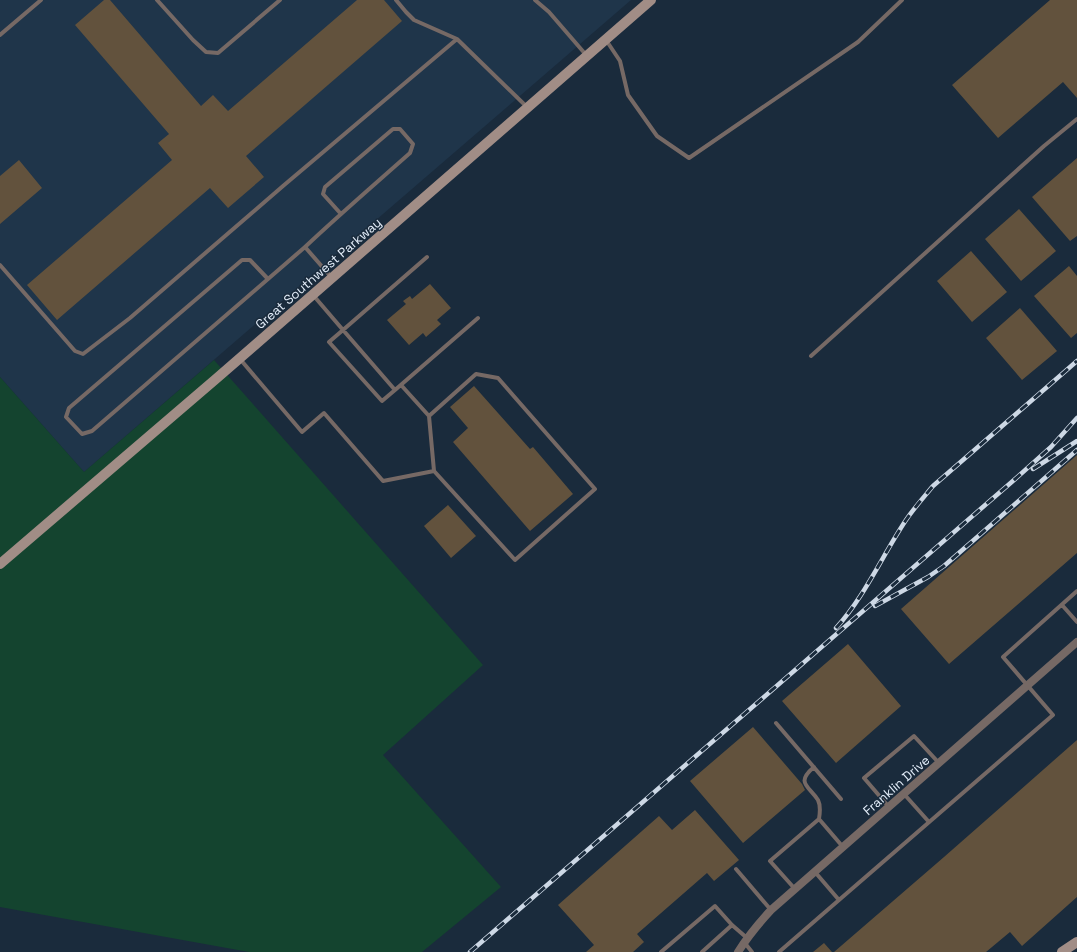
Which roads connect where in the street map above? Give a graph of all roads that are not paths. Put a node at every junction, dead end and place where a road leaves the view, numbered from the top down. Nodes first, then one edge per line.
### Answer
1 (41, 0) edge
2 (157, 0) edge
3 (280, 0) edge
4 (396, 0) edge
5 (535, 0) edge
6 (651, 0) edge
7 (902, 0) edge
8 (0, 35) edge
9 (457, 39) junction
10 (606, 40) junction
11 (587, 56) junction
12 (528, 108) junction
13 (1077, 119) edge
14 (341, 214) junction
15 (305, 247) junction
16 (427, 257) dead end
17 (0, 265) edge
18 (332, 278) junction
19 (268, 279) junction
20 (313, 295) junction
21 (478, 318) dead end
22 (343, 330) junction
23 (811, 356) dead end
24 (240, 359) junction
25 (401, 385) junction
26 (395, 390) junction
27 (429, 416) junction
28 (434, 471) junction
29 (0, 564) edge
30 (1077, 591) edge
31 (1062, 605) junction
32 (1077, 622) edge
33 (1077, 642) edge
34 (1028, 686) junction
35 (776, 723) dead end
36 (939, 763) junction
37 (814, 767) junction
38 (904, 794) junction
39 (841, 799) dead end
40 (889, 807) junction
41 (819, 819) junction
42 (929, 822) junction
43 (843, 847) junction
44 (736, 869) dead end
45 (815, 872) junction
46 (795, 889) junction
47 (839, 900) junction
48 (771, 910) junction
49 (732, 925) junction
50 (745, 940) junction
51 (1077, 942) edge
52 (661, 952) edge
53 (702, 952) edge
54 (738, 952) edge
55 (752, 952) edge
56 (779, 952) edge
57 (1062, 952) edge

1 - 8 lane
2 - 3 lane
4 - 9 lane
5 - 11 lane
6 - 10 street, Great Southwest Parkway
7 - 10 lane
9 - 12 lane
9 - 17 lane
10 - 11 street, Great Southwest Parkway
11 - 12 street, Great Southwest Parkway
12 - 18 street, Great Southwest Parkway
13 - 23 lane
14 - 14 lane
14 - 15 lane
15 - 18 lane
15 - 19 lane
16 - 22 lane
18 - 20 street, Great Southwest Parkway
19 - 19 lane
20 - 22 lane
20 - 24 street, Great Southwest Parkway
21 - 25 lane
22 - 26 lane
22 - 26 lane
24 - 28 lane
24 - 29 street, Great Southwest Parkway
25 - 26 lane
25 - 27 lane
27 - 28 lane
27 - 28 lane
30 - 31 lane
31 - 32 lane
31 - 34 lane
33 - 34 street, Franklin Drive
34 - 36 street, Franklin Drive
34 - 42 lane
35 - 37 lane
36 - 38 street, Franklin Drive
36 - 40 lane
37 - 39 lane
37 - 41 lane
38 - 40 street, Franklin Drive
38 - 42 lane
40 - 43 street, Franklin Drive
41 - 43 lane
41 - 46 lane
42 - 47 lane
43 - 45 street, Franklin Drive
44 - 48 lane
45 - 46 street, Franklin Drive
45 - 47 lane
46 - 48 street, Franklin Drive
47 - 56 lane
48 - 50 street, Franklin Drive
49 - 50 lane
49 - 52 lane
49 - 53 lane
50 - 54 street, Franklin Drive
50 - 55 lane
51 - 57 street

